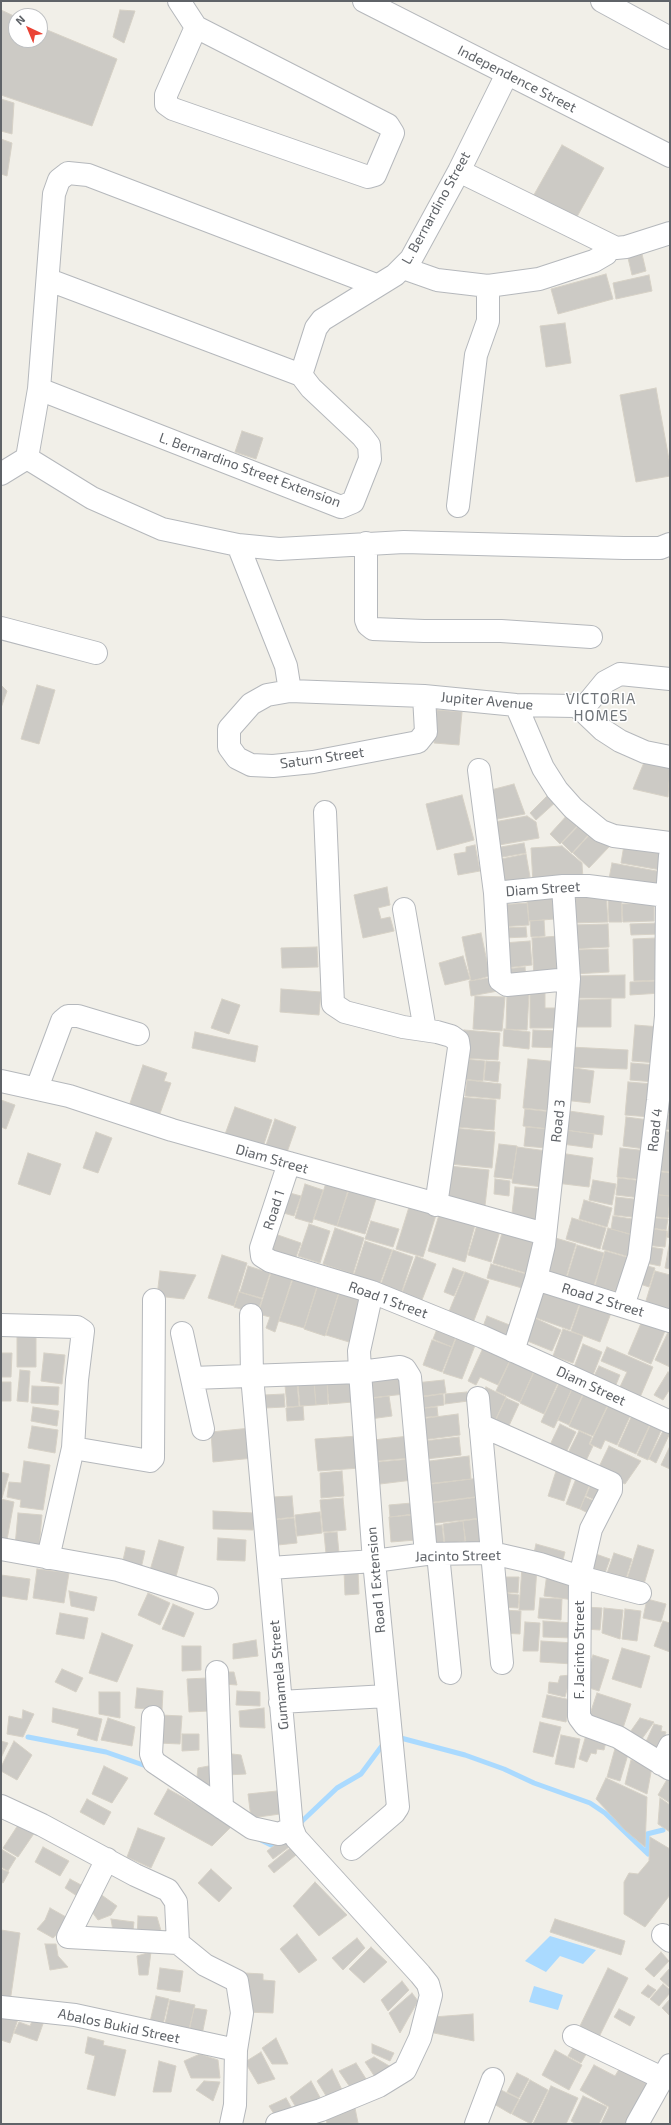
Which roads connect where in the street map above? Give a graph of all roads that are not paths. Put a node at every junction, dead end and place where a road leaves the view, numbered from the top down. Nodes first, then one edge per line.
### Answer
1 (179, 1) edge
2 (364, 1) edge
3 (602, 1) edge
4 (196, 26) junction
5 (670, 38) edge
6 (507, 74) junction
7 (670, 156) edge
8 (459, 171) junction
9 (670, 233) edge
10 (606, 254) dead end
11 (403, 268) junction
12 (49, 280) junction
13 (376, 285) junction
14 (488, 286) junction
15 (302, 375) junction
16 (39, 389) junction
17 (27, 458) junction
18 (1, 474) edge
19 (458, 506) dead end
20 (366, 543) junction
21 (670, 544) edge
22 (238, 545) junction
23 (1, 628) edge
24 (592, 637) dead end
25 (96, 653) dead end
26 (670, 679) edge
27 (290, 691) junction
28 (424, 696) junction
29 (516, 705) junction
30 (582, 710) junction
31 (670, 757) edge
32 (479, 770) dead end
33 (325, 812) dead end
34 (670, 843) edge
35 (670, 856) edge
36 (563, 886) junction
37 (495, 893) junction
38 (667, 896) junction
39 (404, 909) dead end
40 (668, 939) edge
41 (569, 979) junction
42 (668, 986) edge
43 (425, 1030) junction
44 (138, 1034) dead end
45 (1, 1081) edge
46 (37, 1088) junction
47 (288, 1163) junction
48 (436, 1205) junction
49 (545, 1234) junction
50 (262, 1256) joint
51 (536, 1279) junction
52 (372, 1292) junction
53 (154, 1300) dead end
54 (623, 1306) junction
55 (251, 1315) dead end
56 (670, 1321) edge
57 (1, 1325) edge
58 (182, 1333) dead end
59 (512, 1351) junction
60 (360, 1372) junction
61 (252, 1376) junction
62 (192, 1378) junction
63 (478, 1398) dead end
64 (670, 1422) edge
65 (480, 1425) junction
66 (203, 1429) dead end
67 (73, 1448) junction
68 (1, 1549) edge
69 (492, 1553) junction
70 (432, 1554) junction
71 (48, 1558) junction
72 (374, 1561) junction
73 (270, 1568) junction
74 (580, 1577) junction
75 (640, 1593) dead end
76 (207, 1598) dead end
77 (502, 1663) dead end
78 (217, 1672) dead end
79 (450, 1673) dead end
80 (387, 1696) junction
81 (280, 1702) junction
82 (153, 1717) dead end
83 (667, 1760) edge
84 (1, 1806) edge
85 (222, 1808) junction
86 (292, 1828) junction
87 (352, 1849) dead end
88 (107, 1859) junction
89 (178, 1943) junction
90 (1, 2007) edge
91 (574, 2036) dead end
92 (236, 2050) junction
93 (666, 2072) edge
94 (493, 2079) dead end
95 (232, 2124) edge
96 (277, 2124) edge
97 (476, 2124) edge
98 (637, 2124) edge

1 - 4 street
2 - 6 street, Independence Street
3 - 5 street
4 - 4 street
6 - 7 street, Independence Street
6 - 8 street, L. Bernardino Street
8 - 9 street
8 - 11 street, L. Bernardino Street
10 - 14 street
11 - 13 street, L. Bernardino Street
11 - 14 street
12 - 13 street
12 - 15 street
12 - 16 street
13 - 15 street, L. Bernardino Street
14 - 19 street
15 - 16 street, L. Bernardino Street Extension
16 - 17 street
17 - 18 street
17 - 22 street
20 - 21 street
20 - 22 street
20 - 24 street
22 - 27 street
23 - 25 street
26 - 30 street
27 - 28 street, Jupiter Avenue
27 - 28 street, Saturn Street
28 - 29 street, Jupiter Avenue
29 - 30 street, Jupiter Avenue
29 - 34 street
30 - 31 street
32 - 37 street, Diam Street
33 - 43 street
35 - 38 street, Road 4
36 - 37 street, Diam Street
36 - 38 street, Diam Street
36 - 41 street, Road 3
37 - 41 street
38 - 40 street, Road 4
39 - 43 street
40 - 42 street, Road 4
41 - 49 street, Road 3
42 - 54 street, Road 4
43 - 48 street
44 - 46 street
45 - 46 street, Diam Street
46 - 47 street, Diam Street
47 - 48 street, Diam Street
47 - 50 street, Road 1
48 - 49 street, Diam Street
49 - 51 street, Road 3
50 - 52 street, Road 1 Street
51 - 54 street, Road 2 Street
51 - 59 street, Road 3
52 - 59 street, Road 1 Street
52 - 60 street, Road 1 Extension
53 - 67 street
54 - 56 street, Road 2 Street
55 - 61 street, Gumamela Street
57 - 67 street
58 - 62 street
59 - 64 street, Diam Street
60 - 61 street
60 - 70 street
60 - 72 street, Road 1 Extension
61 - 62 street
61 - 73 street, Gumamela Street
62 - 66 street
63 - 65 street
65 - 69 street
65 - 74 street, F. Jacinto Street
67 - 71 street
68 - 71 street
69 - 70 street, Jacinto Street
69 - 74 street, Jacinto Street
69 - 77 street
70 - 72 street, Jacinto Street
70 - 79 street
71 - 76 street
72 - 73 street, Jacinto Street
72 - 80 street, Road 1 Extension
73 - 81 street, Gumamela Street
74 - 75 street, Jacinto Street
74 - 83 street, F. Jacinto Street
78 - 85 street
80 - 81 street
80 - 87 street, Road 1 Extension
81 - 86 street, Gumamela Street
82 - 85 street
84 - 88 street
85 - 86 street
86 - 96 street, Gumamela Street
88 - 89 street
88 - 89 street
89 - 92 street
90 - 92 street, Abalos Bukid Street
91 - 93 street
92 - 95 street
93 - 98 street
94 - 97 street

